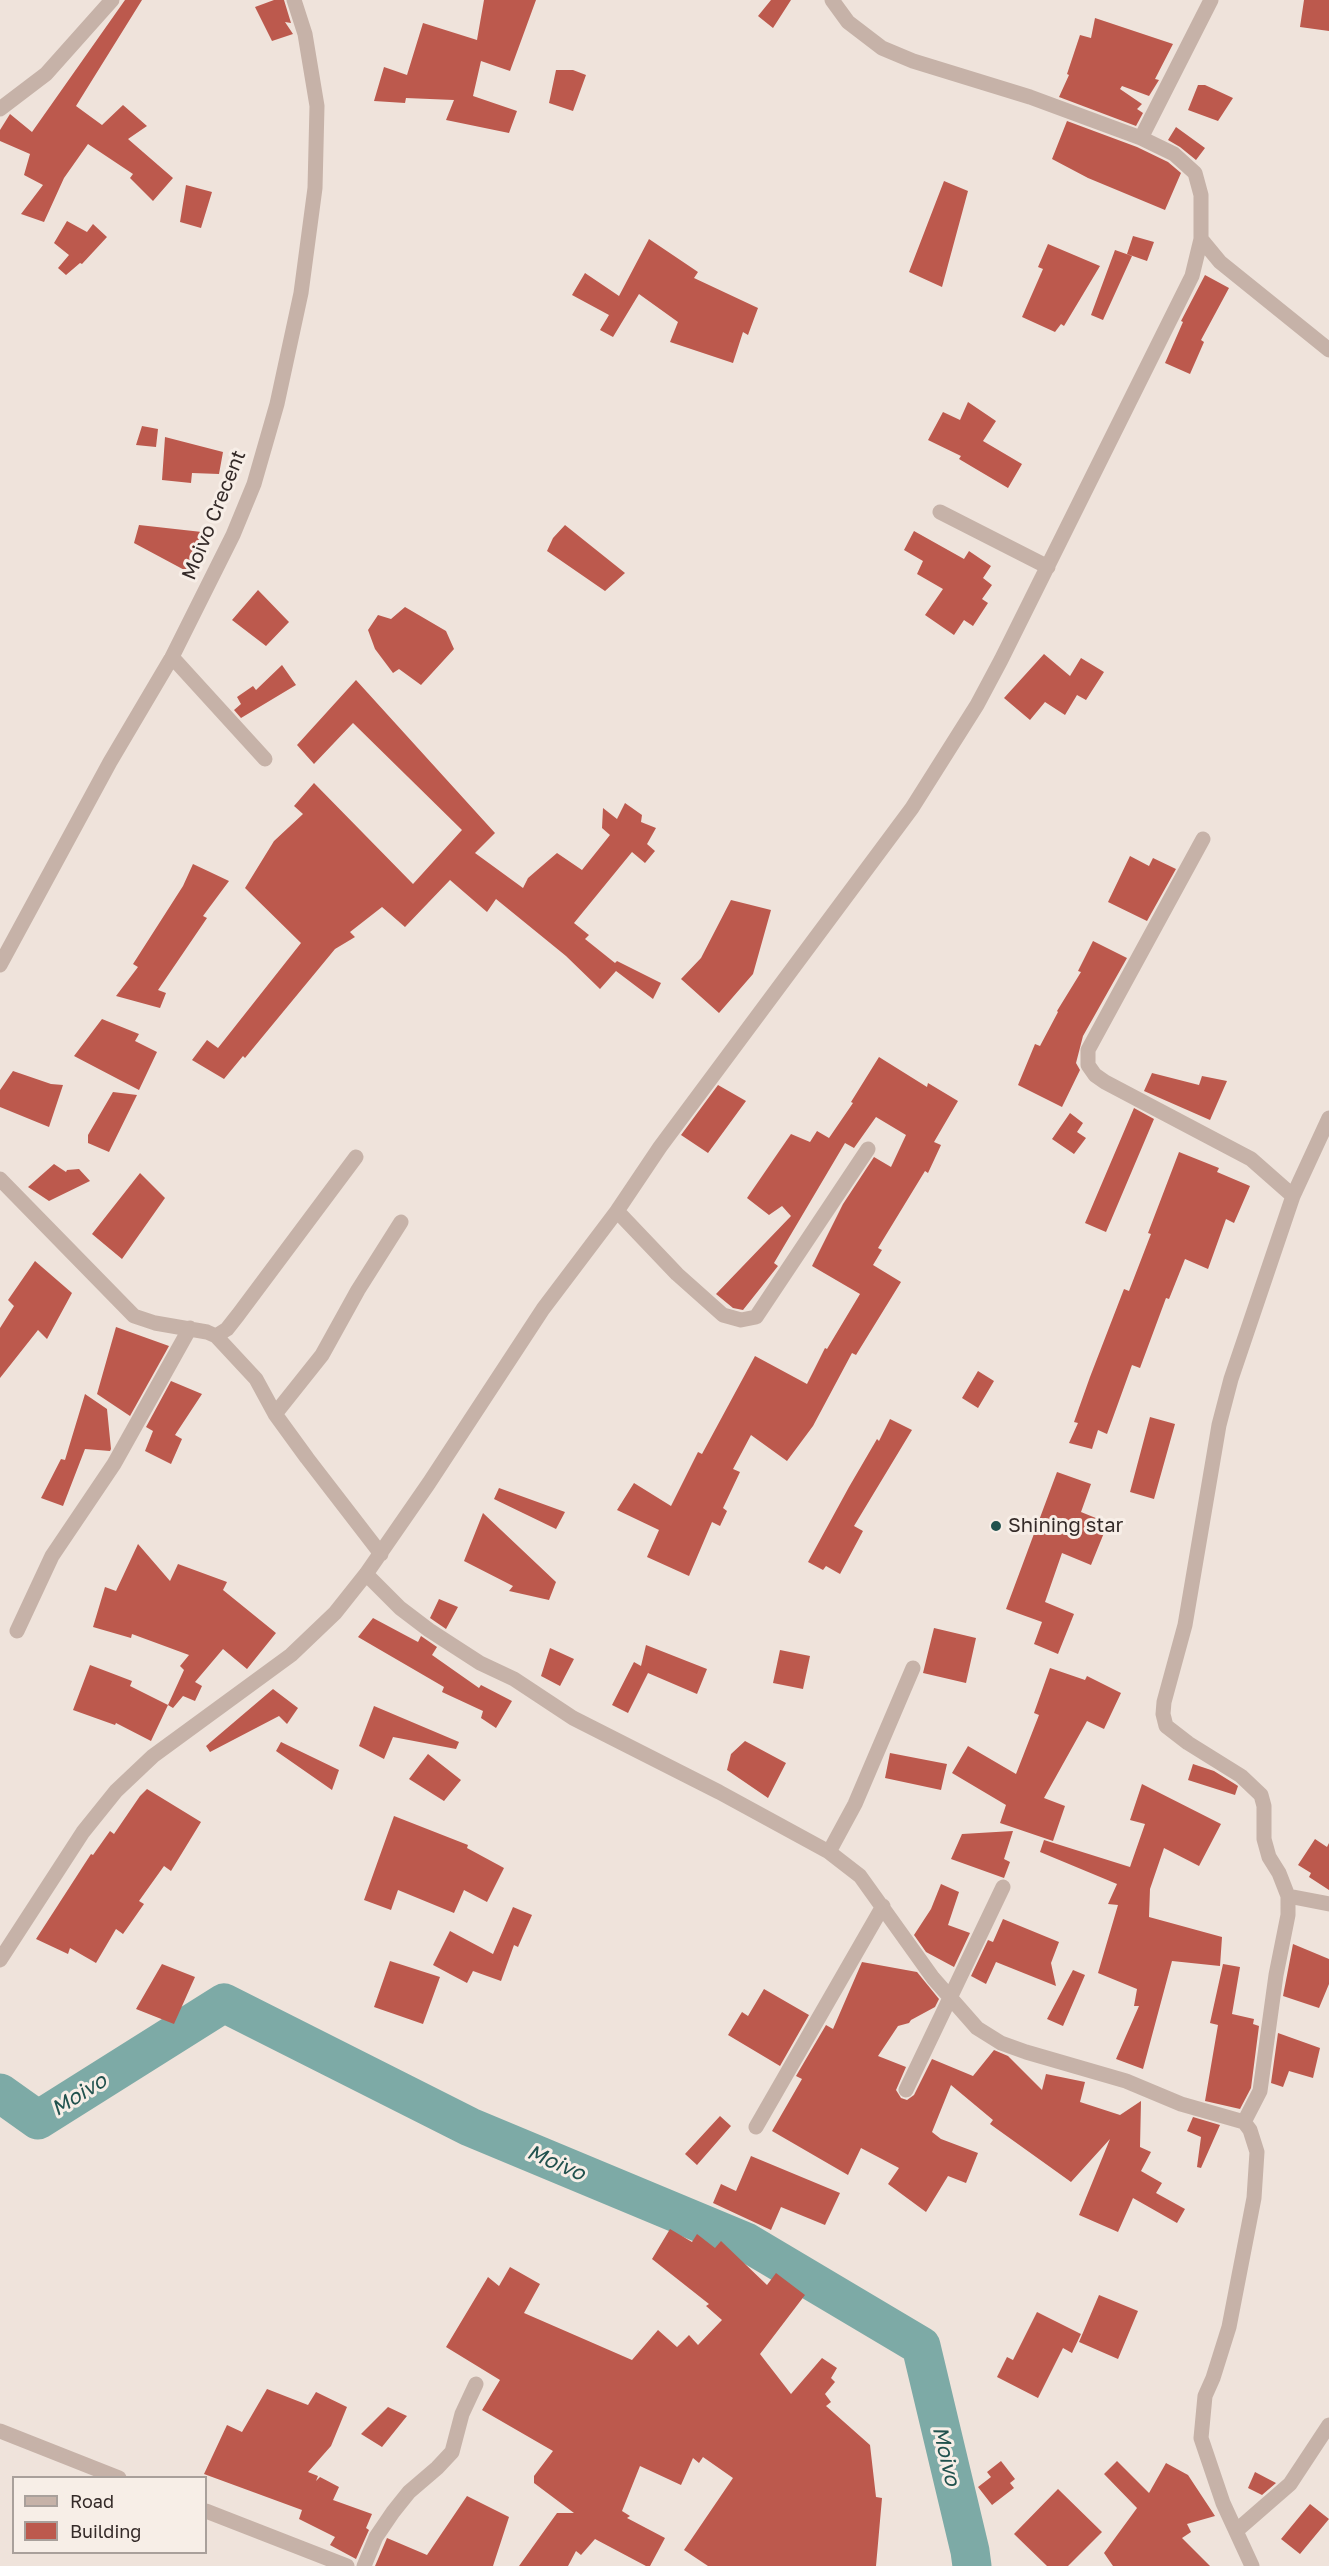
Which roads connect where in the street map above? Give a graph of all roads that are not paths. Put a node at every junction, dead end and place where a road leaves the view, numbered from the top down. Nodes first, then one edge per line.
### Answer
1 (112, 0) edge
2 (294, 0) edge
3 (832, 0) edge
4 (1211, 0) edge
5 (0, 109) edge
6 (1141, 138) junction
7 (1201, 239) junction
8 (1329, 350) edge
9 (940, 512) dead end
10 (1048, 567) junction
11 (172, 657) junction
12 (265, 759) dead end
13 (1203, 839) dead end
14 (0, 966) edge
15 (1329, 1118) edge
16 (868, 1149) dead end
17 (356, 1157) dead end
18 (0, 1179) edge
19 (1293, 1196) junction
20 (617, 1211) junction
21 (401, 1222) dead end
22 (190, 1328) junction
23 (216, 1336) junction
24 (275, 1414) junction
25 (381, 1554) junction
26 (366, 1574) junction
27 (17, 1631) dead end
28 (913, 1668) dead end
29 (829, 1852) junction
30 (1002, 1887) dead end
31 (1288, 1896) junction
32 (1329, 1904) edge
33 (883, 1906) junction
34 (0, 1960) edge
35 (950, 1997) junction
36 (906, 2090) dead end
37 (1244, 2122) junction
38 (756, 2127) dead end
39 (476, 2384) dead end
40 (1329, 2425) edge
41 (0, 2431) edge
42 (114, 2476) edge
43 (207, 2511) edge
44 (1236, 2531) junction
45 (347, 2566) edge
46 (364, 2566) edge
47 (1252, 2566) edge

1 - 5 street
2 - 11 street, Moivo Crecent
3 - 6 street
4 - 6 street
6 - 7 street
7 - 8 street
7 - 10 street
9 - 10 street
10 - 20 street
11 - 12 street
11 - 14 street, Moivo Crecent
13 - 19 street
15 - 19 street
16 - 20 street
17 - 23 street
18 - 22 street
19 - 31 street
20 - 25 street
21 - 24 street
22 - 23 street
22 - 27 street
23 - 24 street
24 - 25 street
25 - 26 street
26 - 29 street
26 - 34 street
28 - 29 street
29 - 33 street
30 - 35 street
31 - 32 street
31 - 37 street
33 - 35 street
33 - 38 street
35 - 36 street
35 - 37 street
37 - 44 street
39 - 46 street
40 - 44 street
41 - 42 street
43 - 45 street
44 - 47 street

